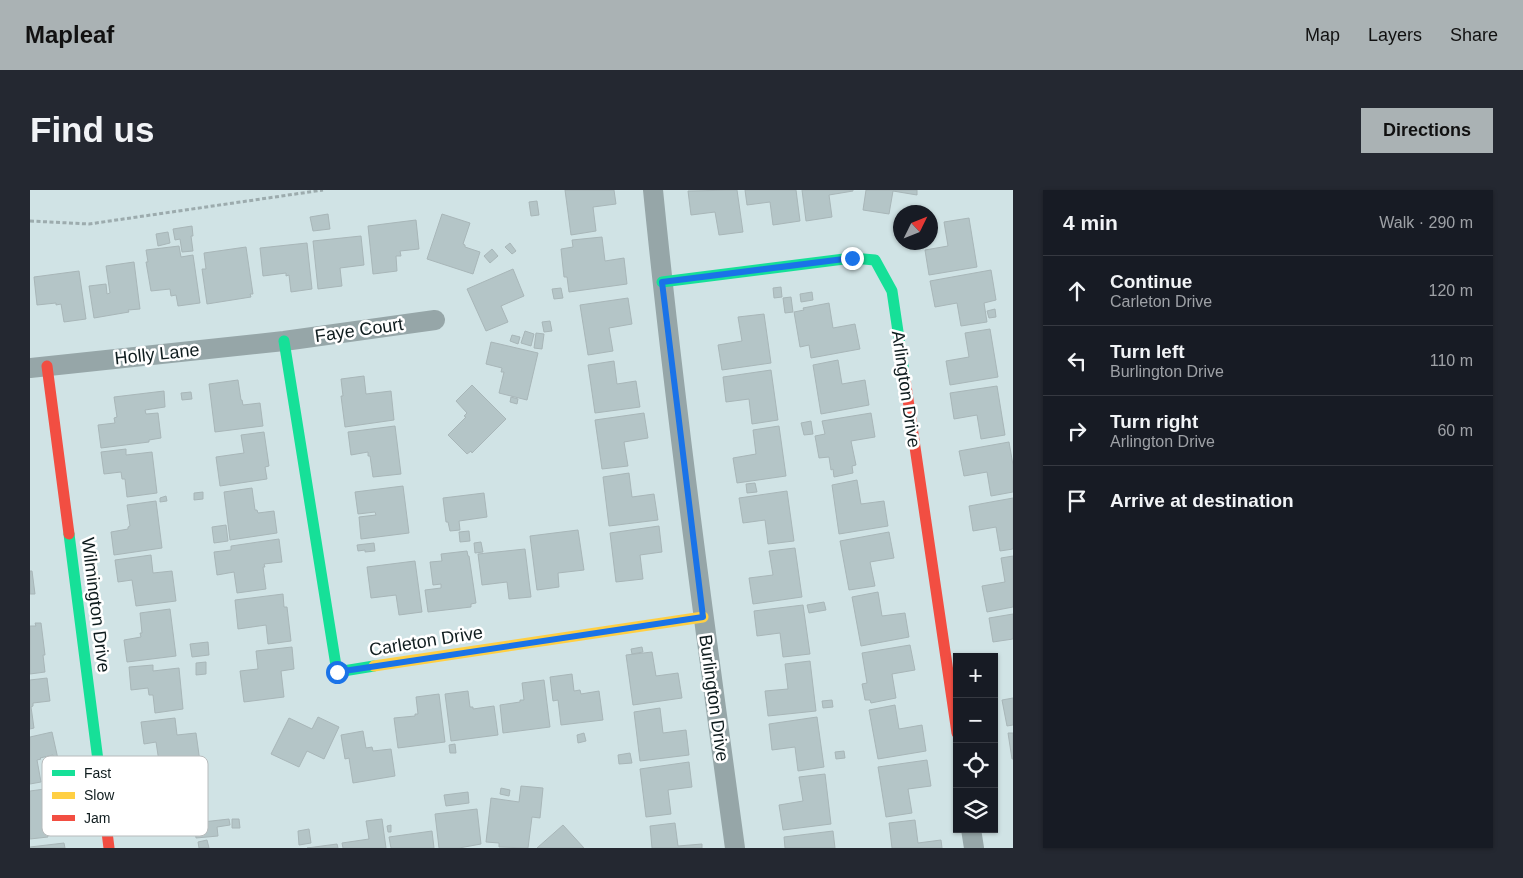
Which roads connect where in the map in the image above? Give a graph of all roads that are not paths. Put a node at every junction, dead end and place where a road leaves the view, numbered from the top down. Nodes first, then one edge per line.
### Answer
1 (653, 190) edge
2 (662, 282) junction
3 (435, 320) dead end
4 (284, 341) junction
5 (39, 367) edge
6 (703, 617) junction
7 (953, 706) edge
8 (96, 756) edge
9 (972, 833) edge
10 (735, 848) edge
11 (974, 848) edge

1 - 2 street, Burlington Drive
2 - 6 street, Burlington Drive
2 - 7 street, Arlington Drive
3 - 4 street, Faye Court
4 - 5 street, Holly Lane
4 - 6 street, Carleton Drive
5 - 8 street, Wilmington Drive
6 - 10 street, Burlington Drive
9 - 11 street

